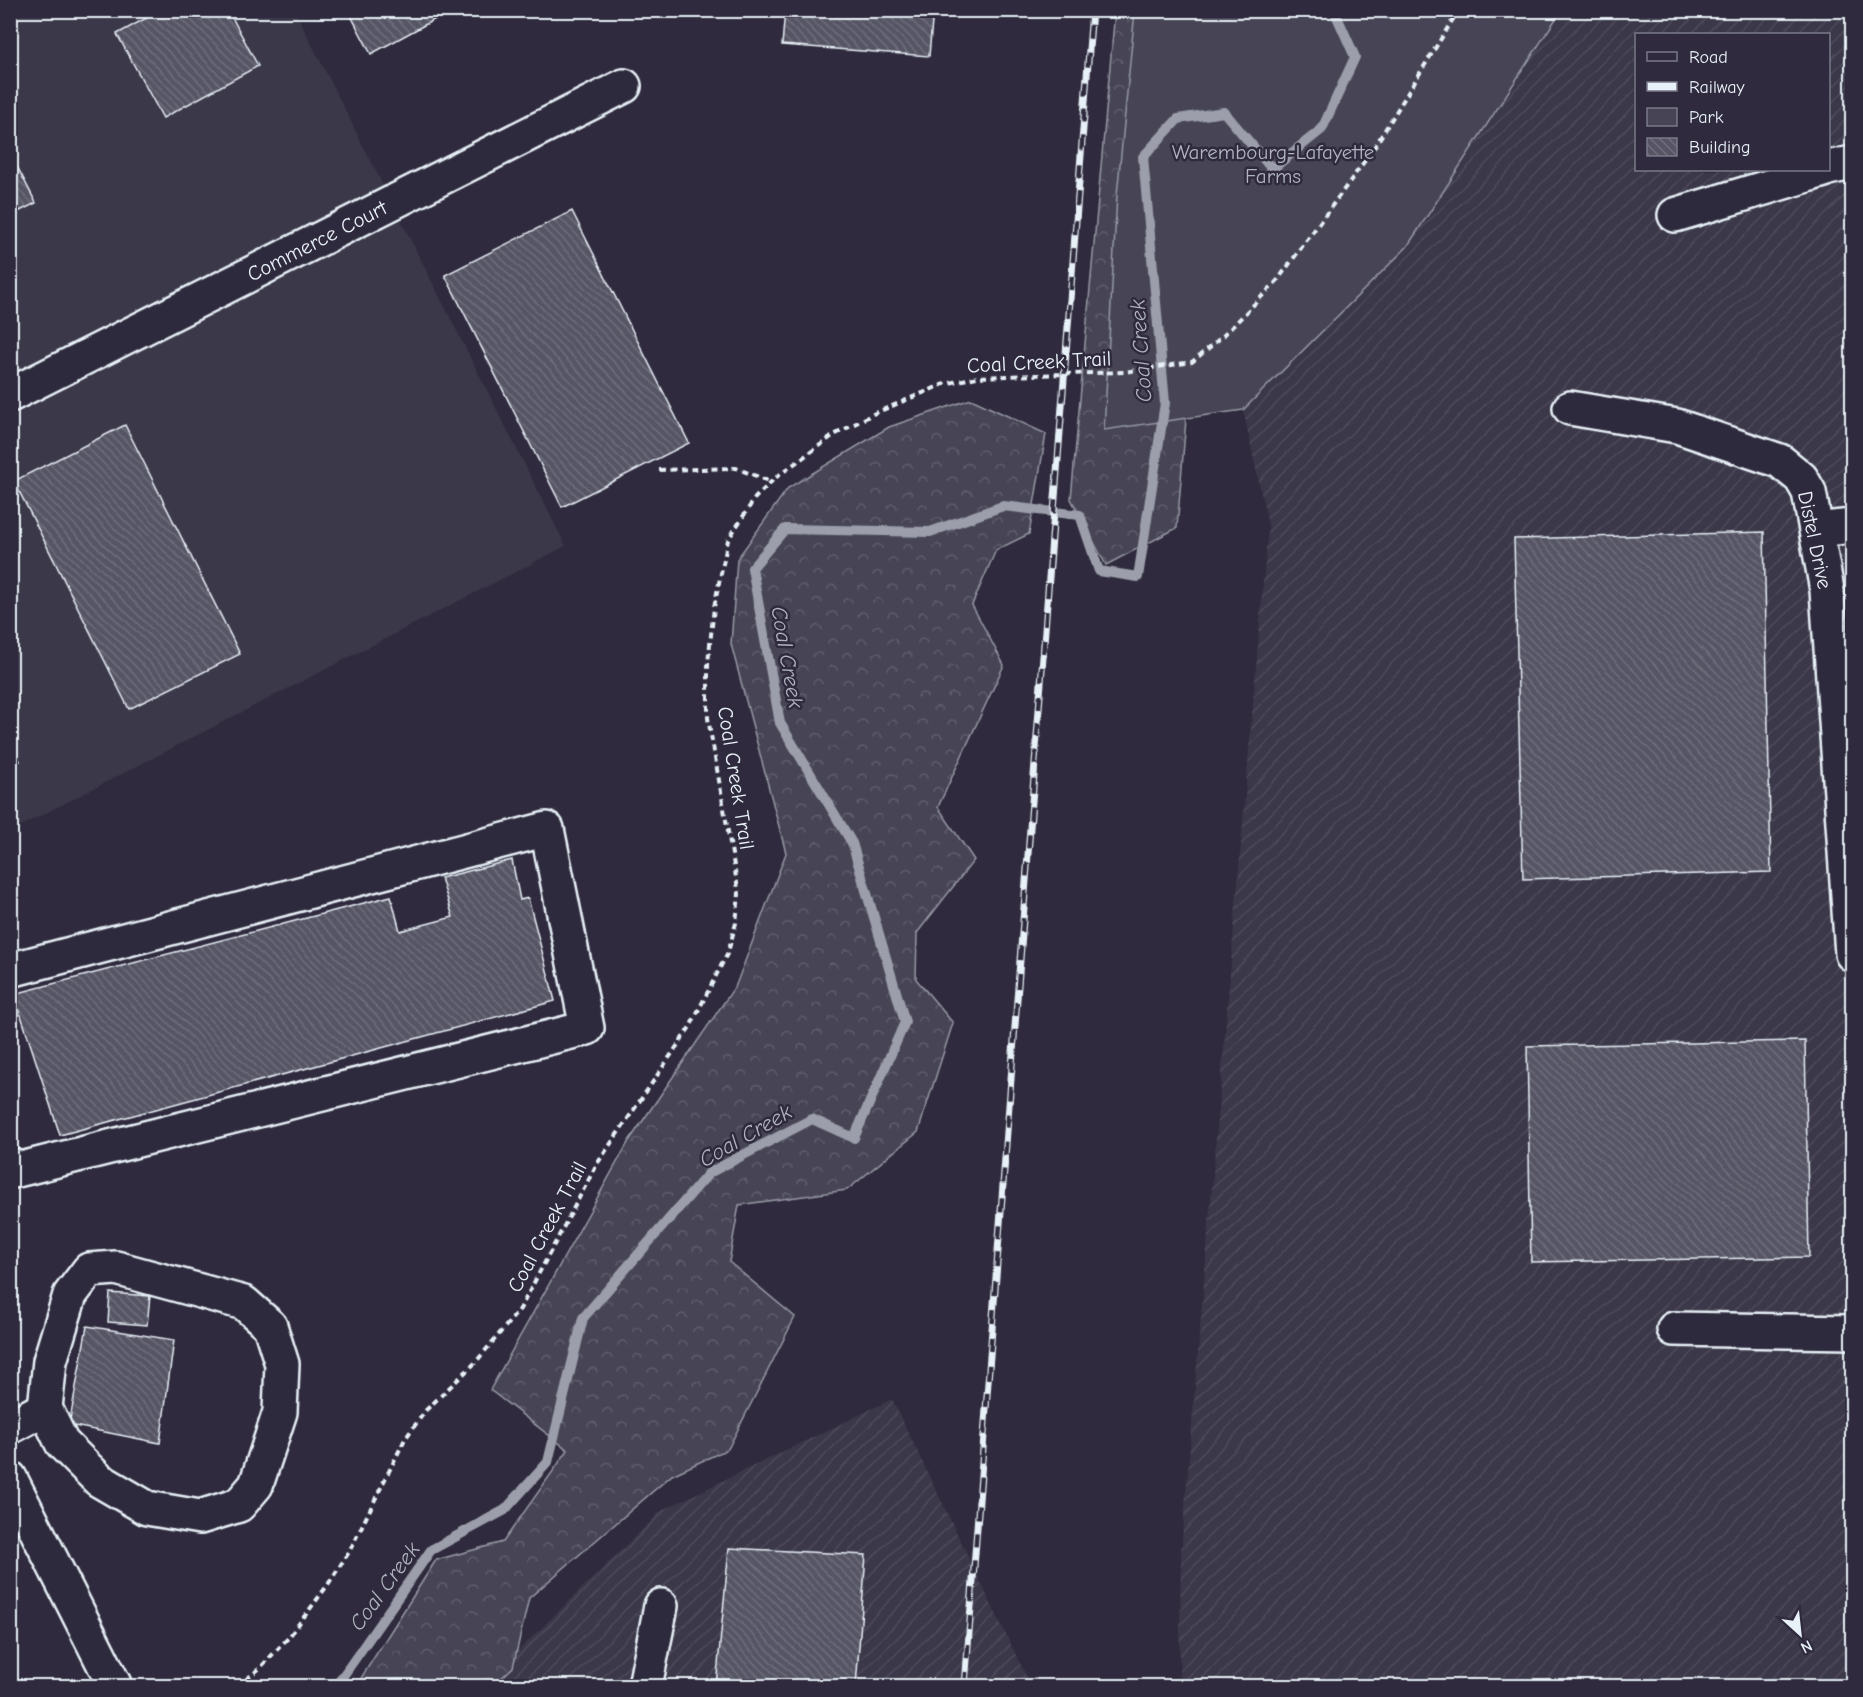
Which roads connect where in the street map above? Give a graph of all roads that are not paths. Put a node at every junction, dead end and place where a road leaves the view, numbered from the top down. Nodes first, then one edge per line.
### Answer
1 (624, 86) dead end
2 (1852, 163) edge
3 (1830, 168) edge
4 (1821, 171) edge
5 (1675, 215) dead end
6 (10, 395) edge
7 (1570, 408) dead end
8 (1852, 526) edge
9 (1816, 530) junction
10 (1852, 954) edge
11 (10, 970) edge
12 (10, 1164) edge
13 (1674, 1329) dead end
14 (1852, 1332) edge
15 (45, 1408) junction
16 (10, 1427) edge
17 (13, 1489) edge
18 (661, 1606) dead end
19 (115, 1686) edge
20 (645, 1686) edge

1 - 6 street, Commerce Court
2 - 3 street
4 - 5 street
7 - 9 street, Distel Drive
8 - 9 street
9 - 10 street, Distel Drive
11 - 12 street
13 - 14 street
15 - 15 street
15 - 16 street
17 - 19 street
18 - 20 street

